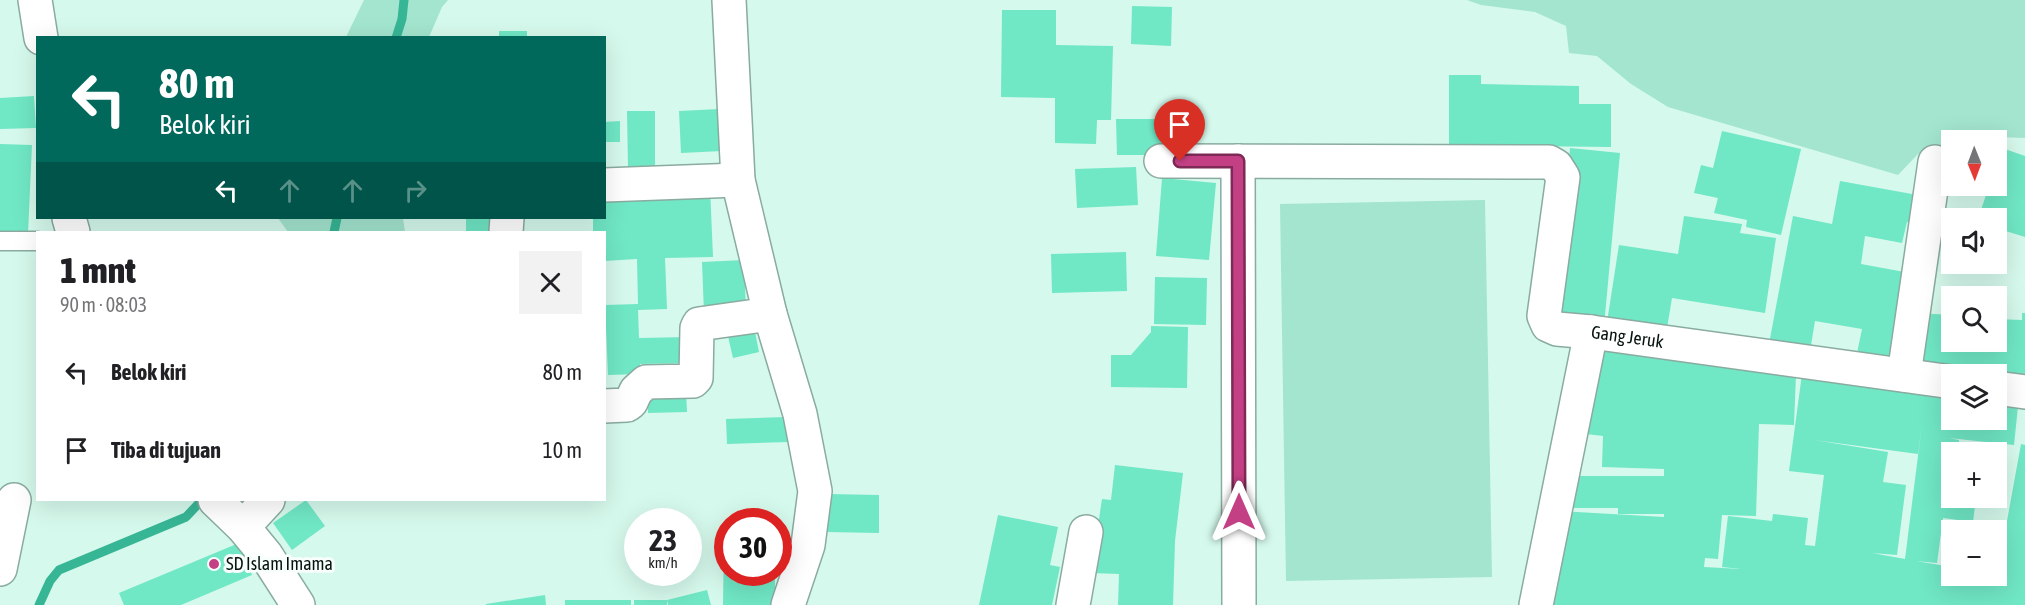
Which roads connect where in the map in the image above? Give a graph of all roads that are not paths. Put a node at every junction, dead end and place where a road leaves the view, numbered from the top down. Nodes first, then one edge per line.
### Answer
1 (35, 0) edge
2 (729, 0) edge
3 (41, 36) edge
4 (1161, 160) dead end
5 (1238, 161) junction
6 (1935, 162) dead end
7 (738, 180) junction
8 (606, 185) edge
9 (0, 241) edge
10 (36, 241) edge
11 (770, 314) junction
12 (1591, 332) junction
13 (1904, 375) junction
14 (1941, 380) edge
15 (2007, 390) edge
16 (2025, 392) edge
17 (606, 406) edge
18 (17, 499) edge
19 (265, 501) edge
20 (227, 512) edge
21 (1086, 532) dead end
22 (0, 569) edge
23 (298, 605) edge
24 (788, 605) edge
25 (1072, 605) edge
26 (1239, 605) edge
27 (1536, 605) edge

1 - 3 street
2 - 7 street
4 - 5 street
5 - 12 street
5 - 26 street
6 - 13 street
7 - 8 street
7 - 11 street
9 - 10 lane
11 - 17 street
11 - 24 street
12 - 13 street, Gang Jeruk
12 - 27 street, Gang Jeruk
13 - 14 street, Gang Jeruk
15 - 16 street
18 - 22 street
19 - 20 street
20 - 23 street
21 - 25 street

